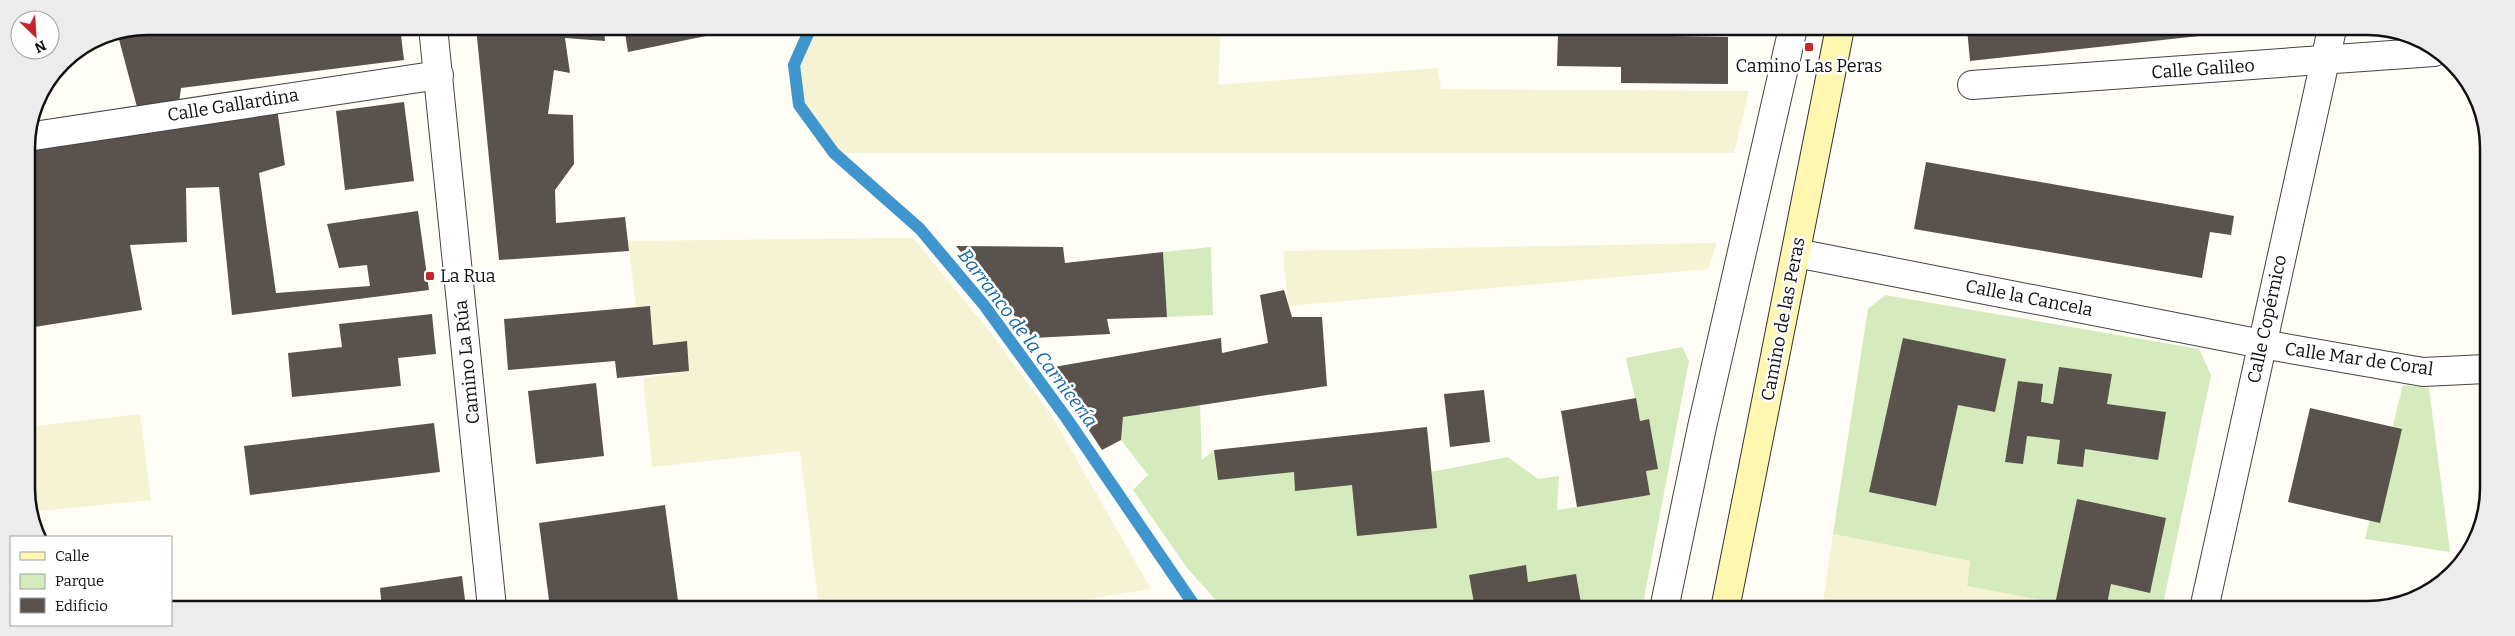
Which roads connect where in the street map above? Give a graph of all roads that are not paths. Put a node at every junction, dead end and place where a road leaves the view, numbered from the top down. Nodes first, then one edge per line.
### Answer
1 (434, 35) edge
2 (1791, 35) edge
3 (1839, 35) edge
4 (2330, 35) edge
5 (2427, 53) edge
6 (2323, 61) junction
7 (439, 75) junction
8 (1972, 85) dead end
9 (36, 136) edge
10 (1796, 253) junction
11 (2262, 344) junction
12 (2480, 369) edge
13 (491, 601) edge
14 (1666, 601) edge
15 (1727, 601) edge
16 (2206, 601) edge

1 - 7 street, Camino La Rúa
2 - 14 street
3 - 10 main road, Camino de las Peras
4 - 6 street, Calle Copérnico
5 - 6 street, Calle Galileo
6 - 8 street, Calle Galileo
6 - 11 street, Calle Copérnico
7 - 9 street, Calle Gallardina
7 - 13 street, Camino La Rúa
10 - 11 street, Calle la Cancela
10 - 15 main road, Camino de las Peras
11 - 12 street, Calle Mar de Coral
11 - 16 street, Calle Copérnico

